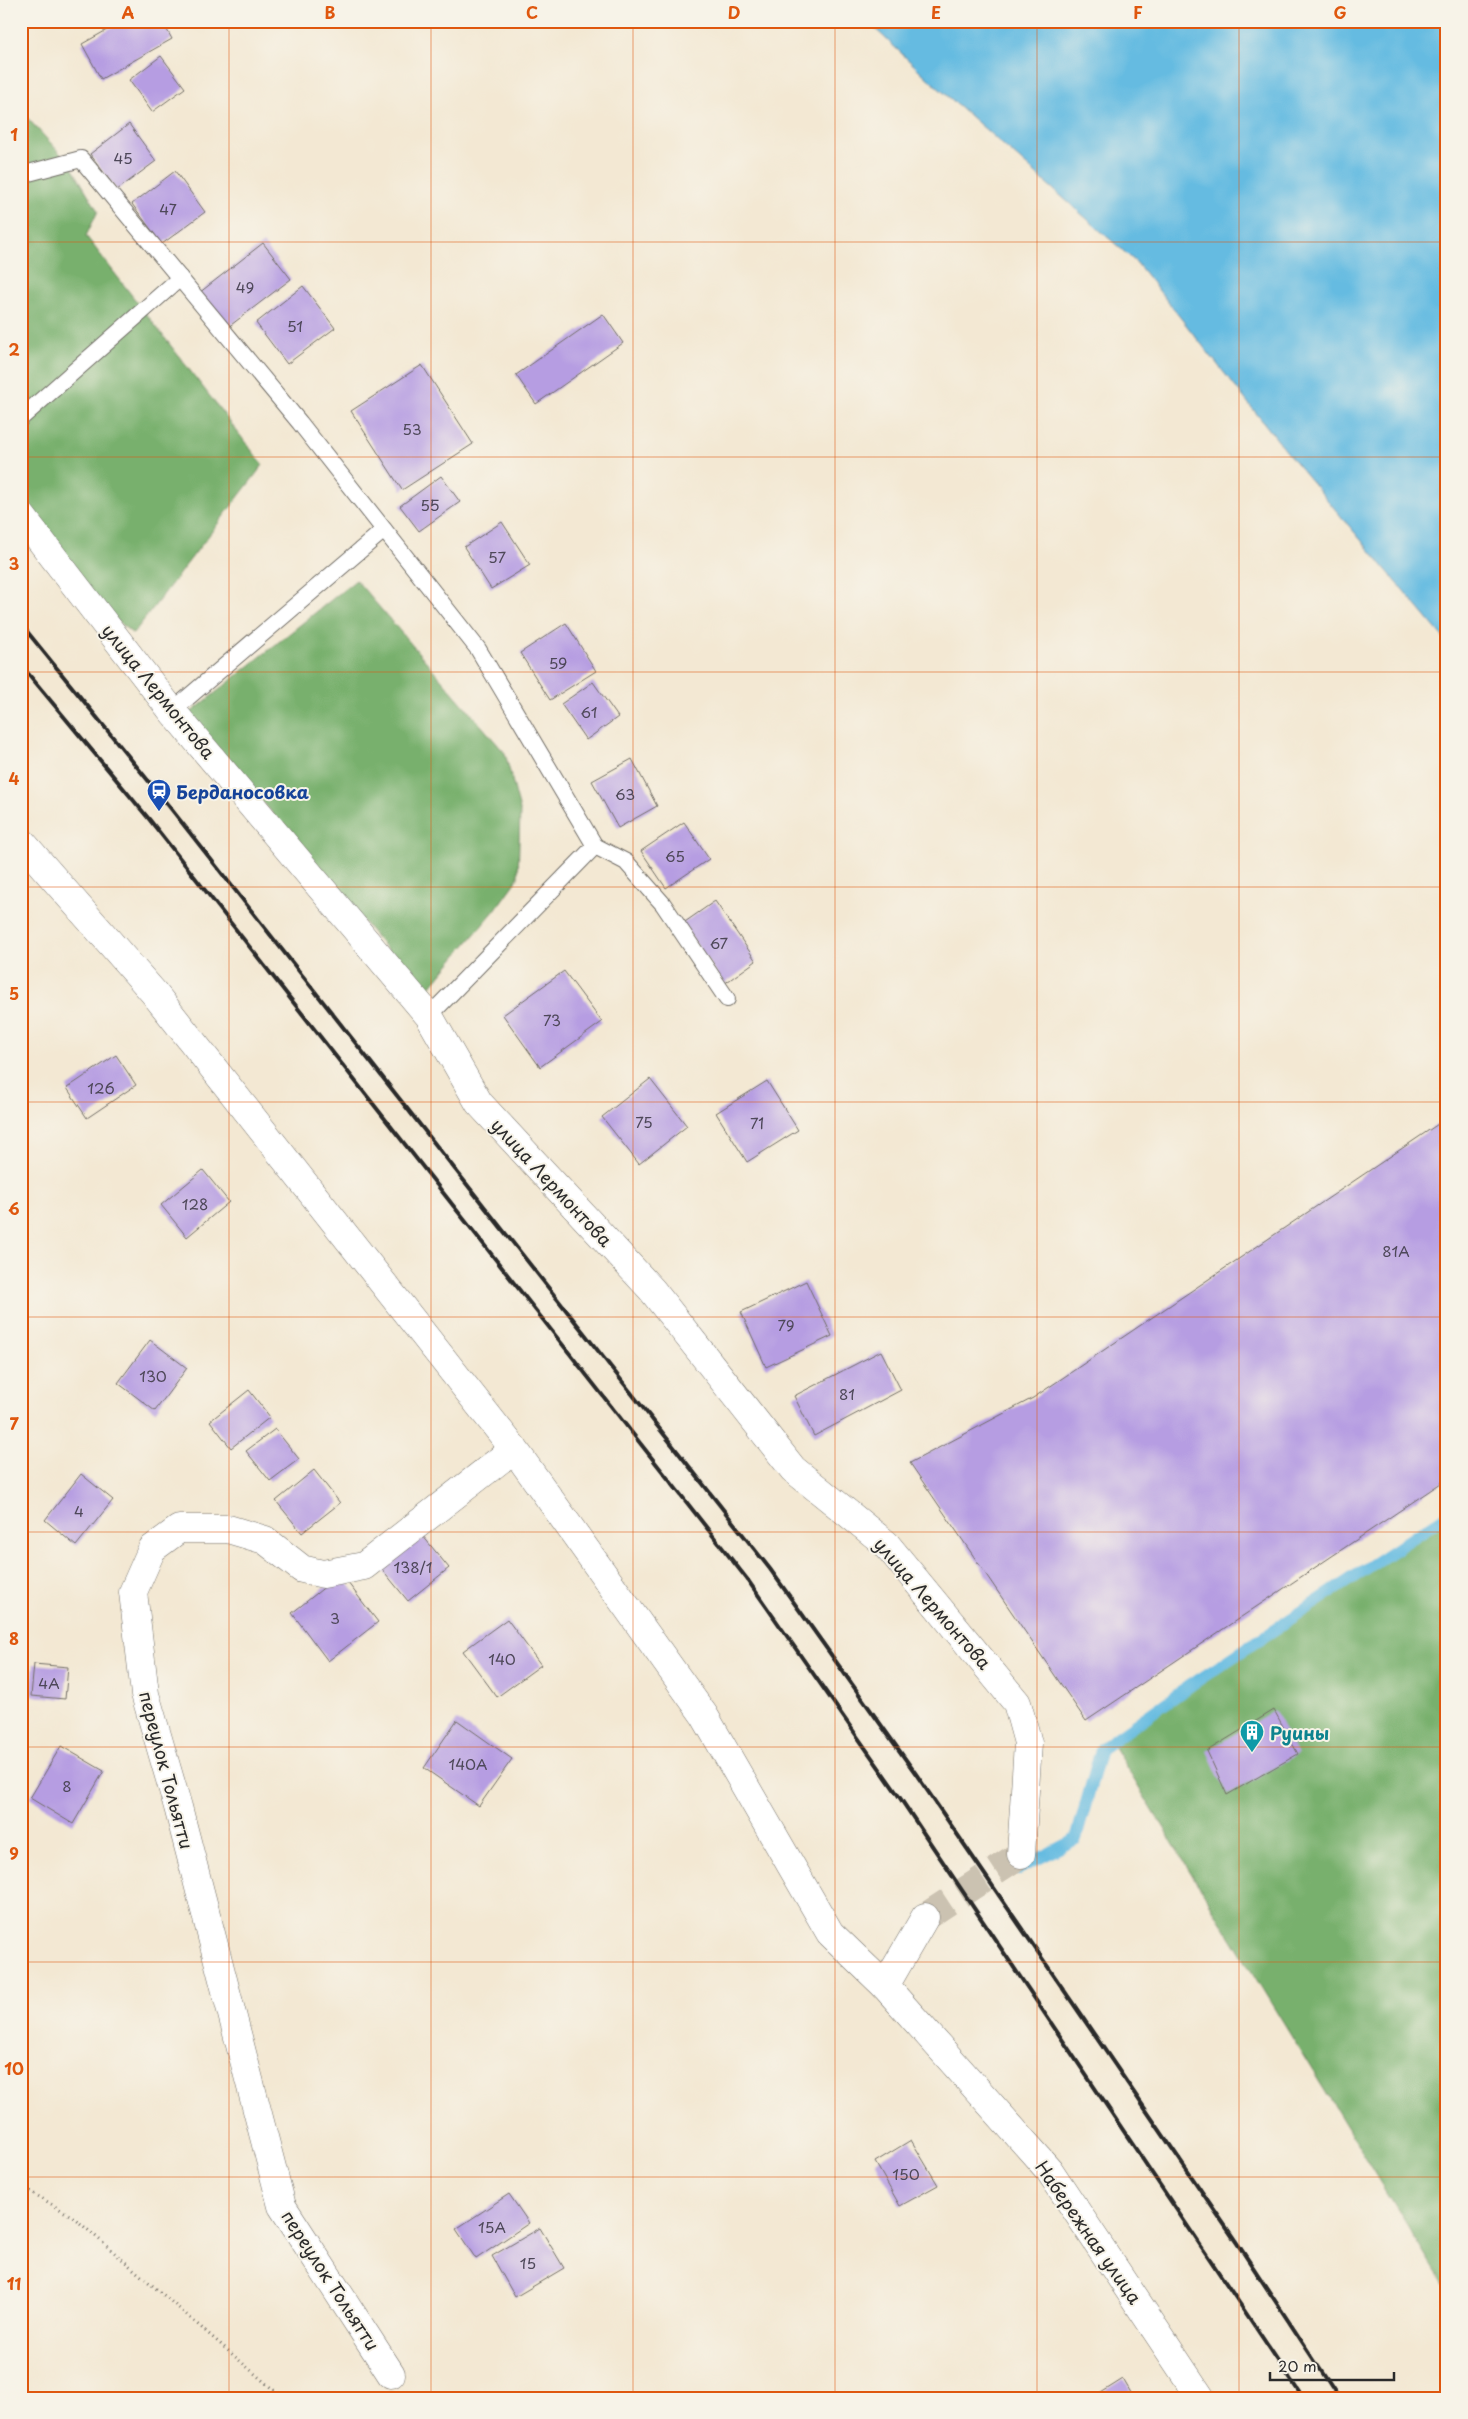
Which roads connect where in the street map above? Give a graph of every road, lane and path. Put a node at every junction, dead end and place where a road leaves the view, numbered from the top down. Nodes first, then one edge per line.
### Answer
1 (21, 175) edge
2 (180, 278) junction
3 (21, 418) edge
4 (21, 515) edge
5 (384, 530) junction
6 (172, 711) junction
7 (596, 846) junction
8 (24, 849) edge
9 (727, 999) dead end
10 (429, 1016) junction
11 (514, 1449) junction
12 (1021, 1854) dead end
13 (925, 1917) tunnel mouth
14 (885, 1986) junction
15 (21, 2186) edge
16 (391, 2374) dead end
17 (283, 2398) edge
18 (1201, 2398) edge

1 - 2 lane
2 - 3 lane
2 - 5 lane
4 - 6 street, улица Лермонтова
5 - 6 lane
5 - 7 lane
6 - 10 street, улица Лермонтова
7 - 9 lane
7 - 10 lane
8 - 11 street
10 - 12 street, улица Лермонтова
11 - 14 street
11 - 16 street, переулок Тольятти
13 - 14 street
14 - 18 street, Набережная улица
15 - 17 path

